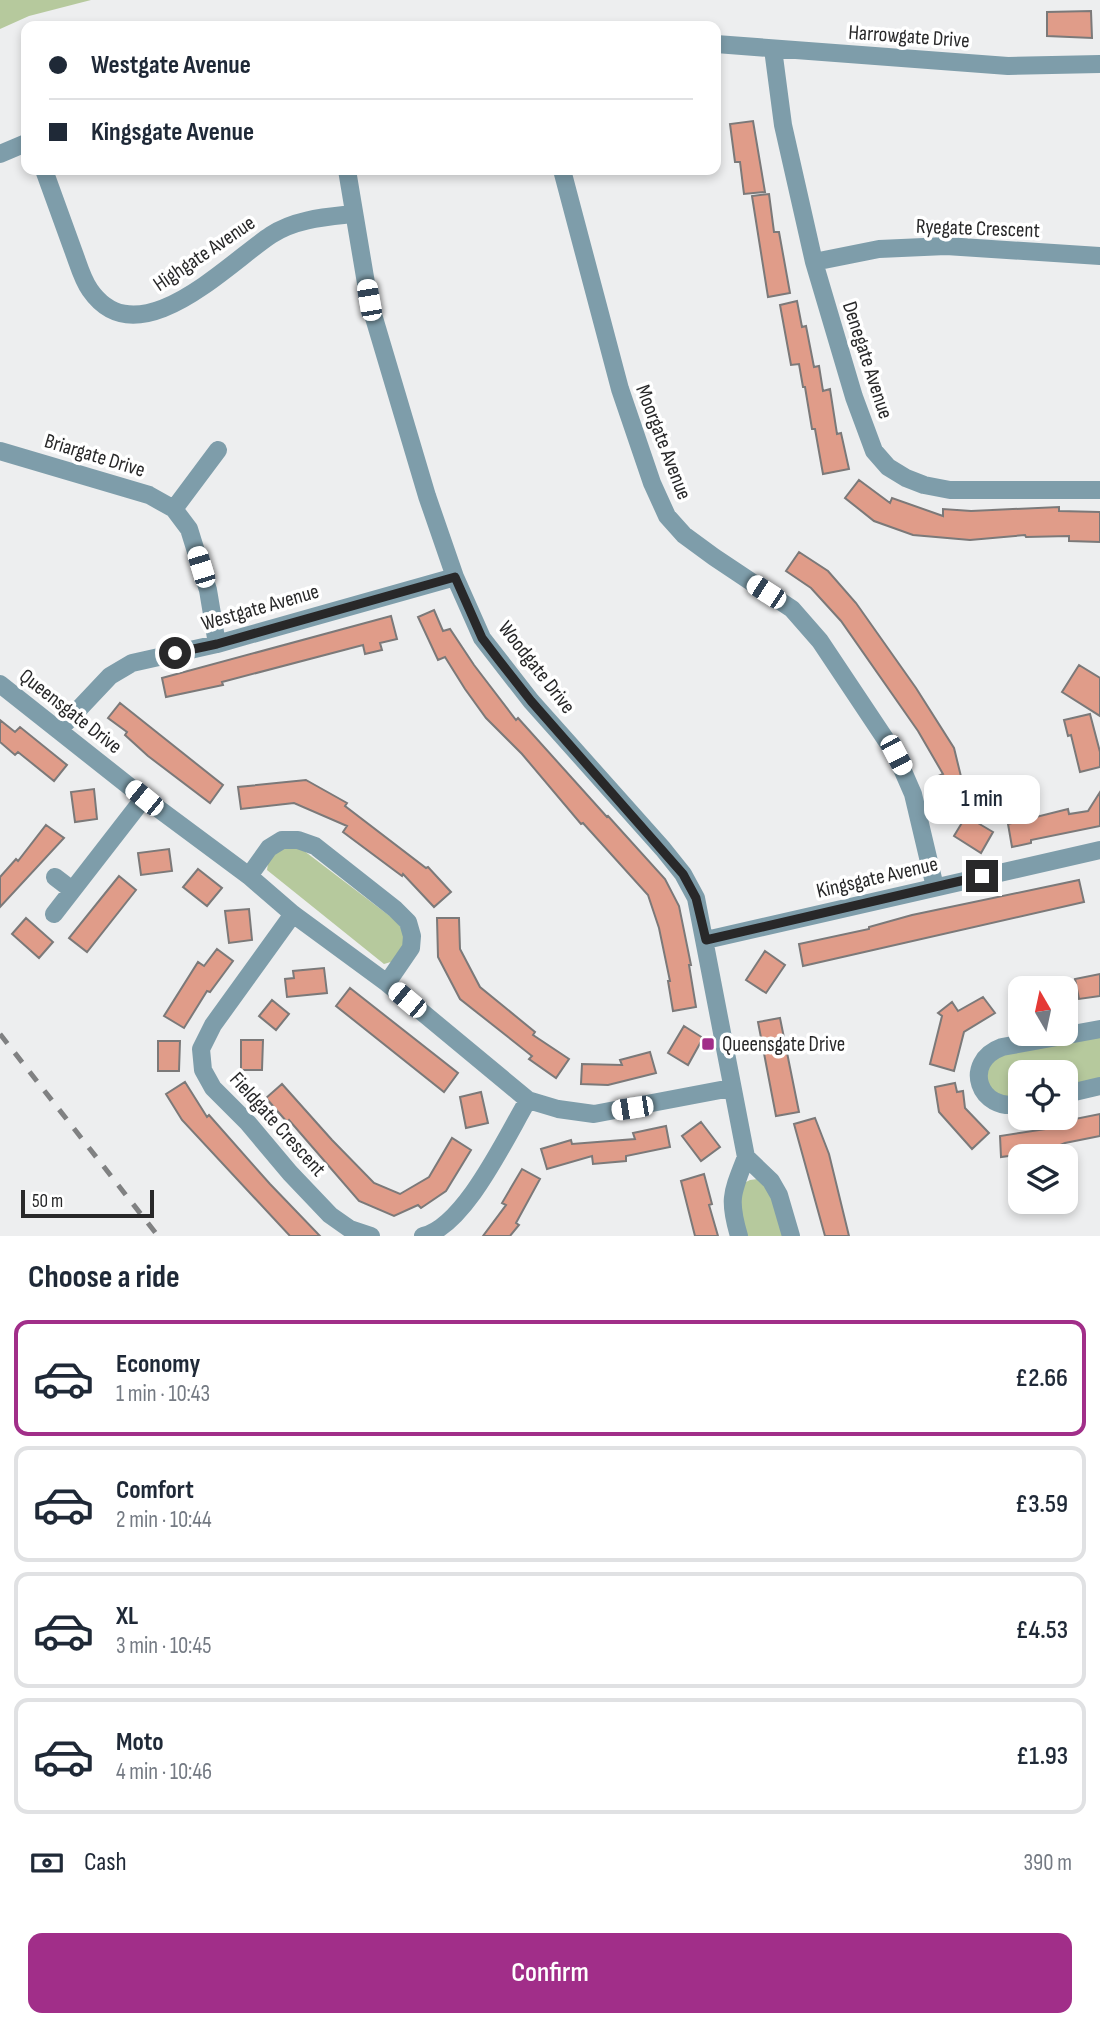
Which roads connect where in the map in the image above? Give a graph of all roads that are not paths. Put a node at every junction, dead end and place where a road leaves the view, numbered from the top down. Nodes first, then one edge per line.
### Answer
1 (721, 44) edge
2 (774, 49) junction
3 (1100, 64) edge
4 (21, 145) edge
5 (0, 154) edge
6 (46, 175) edge
7 (348, 175) edge
8 (563, 175) edge
9 (353, 214) junction
10 (1100, 256) edge
11 (814, 262) junction
12 (219, 449) dead end
13 (0, 451) edge
14 (1100, 490) edge
15 (174, 509) junction
16 (455, 577) junction
17 (217, 644) junction
18 (0, 684) edge
19 (59, 730) junction
20 (144, 798) junction
21 (1100, 850) edge
22 (248, 876) junction
23 (55, 877) dead end
24 (935, 887) junction
25 (72, 890) junction
26 (54, 914) dead end
27 (293, 914) junction
28 (706, 940) junction
29 (387, 983) junction
30 (1100, 1029) edge
31 (1100, 1086) edge
32 (731, 1088) junction
33 (1078, 1091) edge
34 (528, 1100) junction
35 (1008, 1105) edge
36 (746, 1157) junction
37 (372, 1236) edge
38 (424, 1236) edge
39 (739, 1236) edge
40 (791, 1236) edge

1 - 2 street, Harrowgate Drive
2 - 3 street, Harrowgate Drive
2 - 11 street, Denegate Avenue
4 - 5 street
6 - 9 street, Highgate Avenue
7 - 9 street, Woodgate Drive
8 - 24 street, Moorgate Avenue
9 - 16 street, Woodgate Drive
10 - 11 street, Ryegate Crescent
11 - 14 street, Denegate Avenue
12 - 15 street
13 - 15 street, Briargate Drive
15 - 17 street
16 - 17 street, Westgate Avenue
16 - 28 street, Woodgate Drive
17 - 19 street, Westgate Avenue
18 - 19 street, Queensgate Drive
19 - 20 street, Queensgate Drive
20 - 22 street, Queensgate Drive
20 - 25 street
21 - 24 street, Kingsgate Avenue
22 - 27 street, Queensgate Drive
22 - 29 street
23 - 25 street
24 - 28 street, Kingsgate Avenue
25 - 26 street
27 - 29 street, Queensgate Drive
27 - 37 street, Fieldgate Crescent
28 - 32 street, Woodgate Drive
29 - 34 street, Queensgate Drive
30 - 35 street
31 - 33 street
32 - 34 street, Queensgate Drive
32 - 36 street, Woodgate Drive
34 - 38 street
36 - 39 street
36 - 40 street

